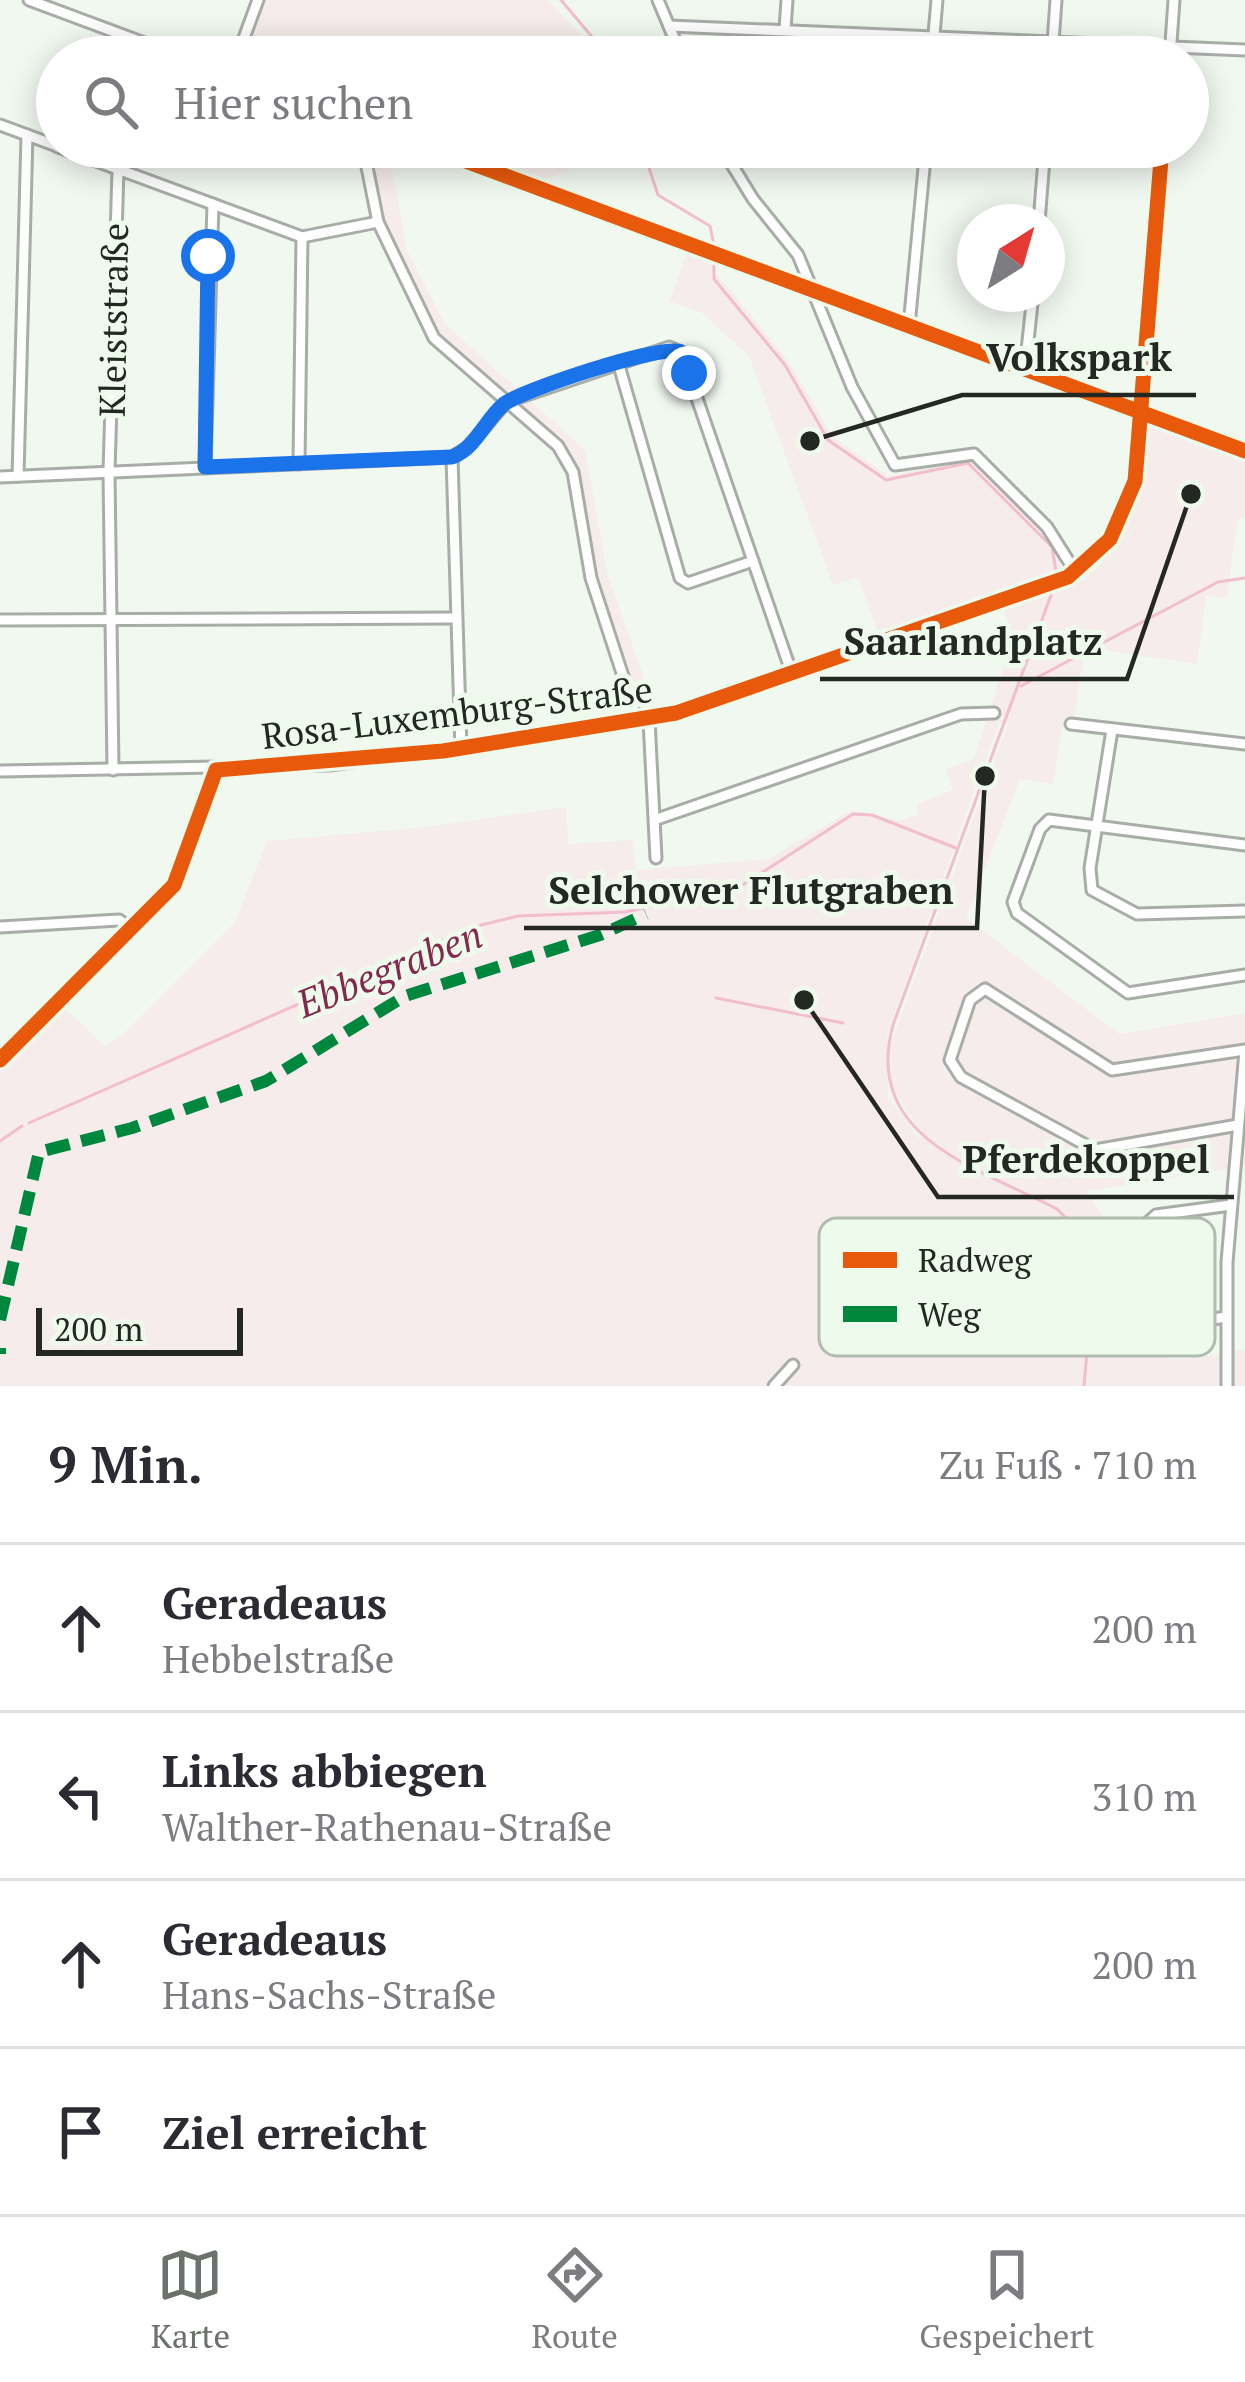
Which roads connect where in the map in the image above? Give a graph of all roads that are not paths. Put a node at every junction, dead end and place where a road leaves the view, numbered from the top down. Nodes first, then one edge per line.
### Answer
1 (29, 0) edge
2 (258, 0) edge
3 (658, 0) edge
4 (787, 0) edge
5 (937, 0) edge
6 (1056, 0) edge
7 (1174, 0) edge
8 (57, 5) edge
9 (669, 26) junction
10 (784, 29) junction
11 (934, 35) junction
12 (132, 36) edge
13 (245, 36) edge
14 (673, 36) edge
15 (951, 36) edge
16 (1053, 36) edge
17 (1171, 36) edge
18 (1245, 50) edge
19 (1209, 51) edge
20 (0, 125) edge
21 (27, 135) junction
22 (36, 138) edge
23 (113, 168) edge
24 (367, 168) edge
25 (484, 168) edge
26 (738, 168) edge
27 (923, 168) edge
28 (1043, 168) edge
29 (1160, 168) edge
30 (118, 170) junction
31 (213, 204) junction
32 (1040, 204) edge
33 (378, 223) junction
34 (302, 237) junction
35 (814, 290) junction
36 (1031, 312) edge
37 (909, 326) junction
38 (618, 362) junction
39 (1025, 369) junction
40 (506, 402) junction
41 (1142, 412) junction
42 (1245, 434) edge
43 (1243, 450) edge
44 (452, 457) junction
45 (299, 464) junction
46 (205, 467) junction
47 (109, 472) junction
48 (18, 476) junction
49 (0, 477) edge
50 (753, 561) junction
51 (1076, 573) junction
52 (456, 618) junction
53 (112, 619) junction
54 (0, 620) edge
55 (792, 674) junction
56 (994, 713) dead end
57 (644, 721) junction
58 (1071, 724) dead end
59 (1112, 730) junction
60 (1245, 744) edge
61 (461, 749) junction
62 (113, 770) junction
63 (216, 770) junction
64 (0, 771) edge
65 (657, 819) junction
66 (1096, 826) junction
67 (1245, 845) edge
68 (656, 858) dead end
69 (1245, 911) edge
70 (0, 927) edge
71 (132, 929) junction
72 (1245, 975) edge
73 (1245, 1050) edge
74 (0, 1060) edge
75 (1238, 1125) junction
76 (1231, 1205) junction
77 (1153, 1218) edge
78 (1226, 1317) junction
79 (1215, 1319) edge
80 (793, 1366) dead end
81 (774, 1386) edge
82 (1227, 1386) edge

1 - 8 street
2 - 13 street
3 - 9 street
4 - 10 street
5 - 11 street
6 - 16 street
7 - 17 street
8 - 12 street
9 - 10 street
9 - 14 street
10 - 11 street
11 - 15 street
18 - 19 street
20 - 21 street
21 - 22 street
21 - 48 street
23 - 30 street
24 - 33 street
25 - 35 street
26 - 35 street
27 - 37 street
28 - 32 street
29 - 41 street, Rosa-Luxemburg-Straße
30 - 31 street
30 - 47 street, Kleiststraße
31 - 34 street
31 - 46 street
33 - 34 street
33 - 40 street
34 - 45 street
35 - 37 street
35 - 51 street
36 - 39 street
37 - 39 street
38 - 40 street
38 - 50 street
38 - 50 street
39 - 41 street
40 - 44 street
40 - 57 street
41 - 43 street
41 - 51 street, Rosa-Luxemburg-Straße
42 - 43 street
44 - 45 street
44 - 52 street
45 - 46 street
46 - 47 street
47 - 48 street
47 - 53 street, Kleiststraße
48 - 49 street
50 - 55 street
51 - 55 street, Rosa-Luxemburg-Straße
52 - 53 street
52 - 61 street
53 - 54 street
53 - 62 street, Kleiststraße
55 - 57 street, Rosa-Luxemburg-Straße
56 - 65 street
57 - 61 street, Rosa-Luxemburg-Straße
57 - 65 street
58 - 59 street
59 - 60 street
59 - 66 street
61 - 63 street, Rosa-Luxemburg-Straße
62 - 63 street, Rosa-Luxemburg-Straße
62 - 64 street, Rosa-Luxemburg-Straße
63 - 71 street
65 - 68 street
66 - 67 street
66 - 69 street
66 - 72 street
70 - 71 street
71 - 74 street
73 - 75 street
73 - 75 street
75 - 76 street
76 - 77 street
76 - 78 street
78 - 79 street
78 - 82 street
80 - 81 street

